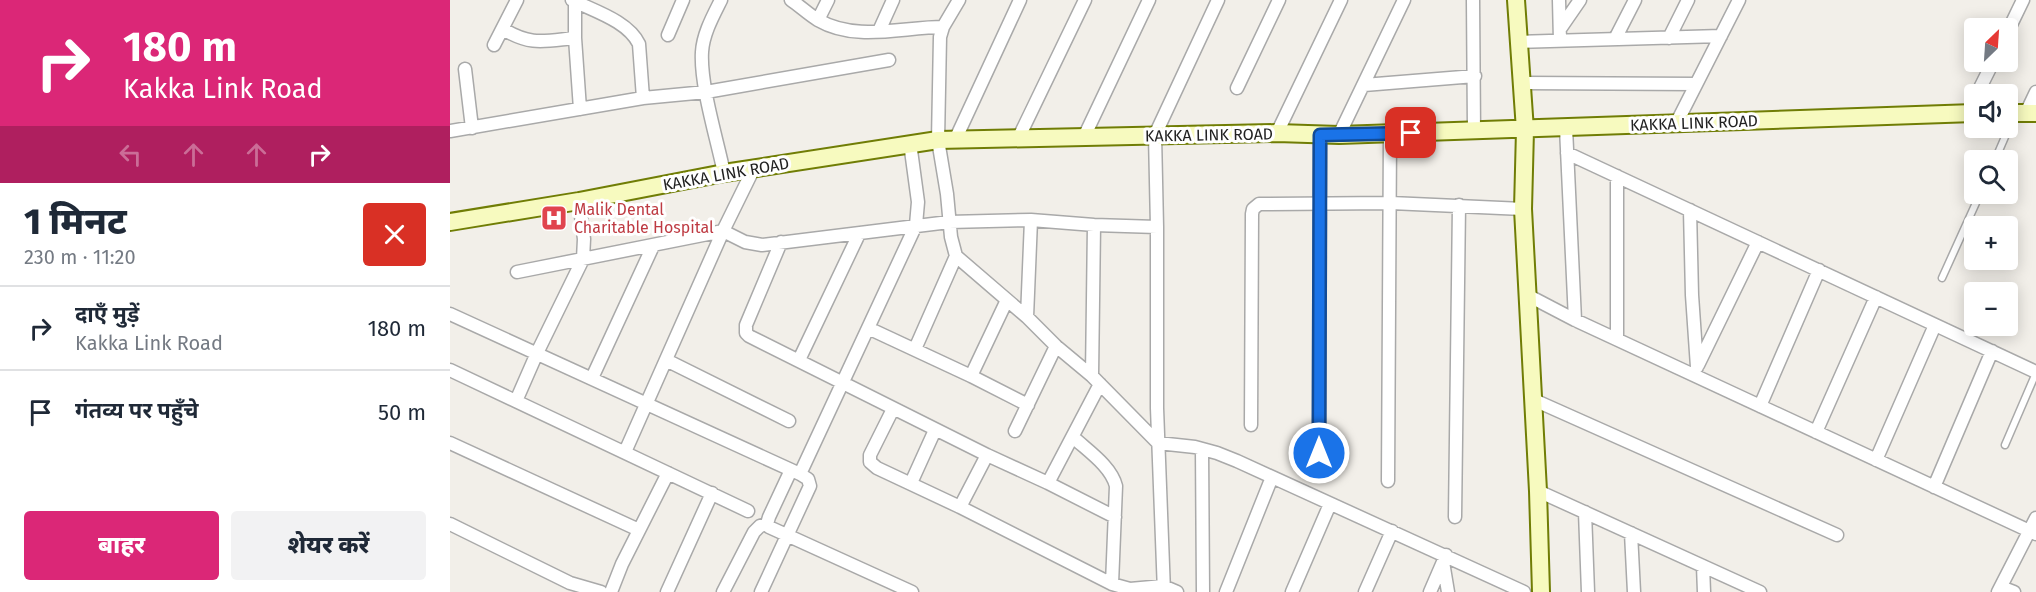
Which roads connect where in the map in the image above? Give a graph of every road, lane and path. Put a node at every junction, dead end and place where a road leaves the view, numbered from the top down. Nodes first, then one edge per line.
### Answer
1 (517, 0) edge
2 (683, 0) edge
3 (722, 0) edge
4 (791, 0) edge
5 (828, 0) edge
6 (893, 0) edge
7 (959, 0) edge
8 (1020, 0) edge
9 (1085, 0) edge
10 (1149, 0) edge
11 (1218, 0) edge
12 (1279, 0) edge
13 (1341, 0) edge
14 (1404, 0) edge
15 (1473, 0) edge
16 (1516, 0) edge
17 (1559, 0) edge
18 (1580, 0) edge
19 (1635, 0) edge
20 (1688, 0) edge
21 (1739, 0) edge
22 (2023, 0) edge
23 (574, 1) edge
24 (2014, 18) edge
25 (818, 20) junction
26 (943, 27) junction
27 (503, 28) junction
28 (879, 31) junction
29 (668, 35) dead end
30 (1560, 35) junction
31 (1721, 36) junction
32 (575, 38) junction
33 (1670, 38) junction
34 (1615, 39) junction
35 (1519, 42) junction
36 (494, 45) dead end
37 (889, 60) dead end
38 (465, 69) dead end
39 (1475, 76) junction
40 (1521, 83) junction
41 (1696, 84) junction
42 (1364, 85) junction
43 (1237, 88) dead end
44 (706, 92) junction
45 (2036, 92) edge
46 (643, 98) junction
47 (580, 109) junction
48 (1964, 109) edge
49 (2021, 113) edge
50 (1676, 124) junction
51 (472, 128) junction
52 (1566, 128) junction
53 (1525, 130) junction
54 (450, 131) edge
55 (1474, 131) junction
56 (1277, 133) junction
57 (1390, 134) junction
58 (1155, 135) junction
59 (1320, 135) junction
60 (1339, 135) junction
61 (1084, 137) junction
62 (956, 138) junction
63 (1018, 139) junction
64 (938, 140) junction
65 (910, 143) junction
66 (2001, 150) edge
67 (1567, 153) junction
68 (754, 168) junction
69 (724, 172) junction
70 (1617, 176) junction
71 (579, 201) junction
72 (1320, 203) junction
73 (1391, 203) junction
74 (1975, 204) edge
75 (1459, 205) junction
76 (1523, 209) junction
77 (1690, 210) junction
78 (1031, 220) junction
79 (450, 222) edge
80 (949, 222) junction
81 (916, 225) junction
82 (1094, 225) junction
83 (1157, 227) junction
84 (723, 231) junction
85 (859, 234) junction
86 (781, 242) junction
87 (1758, 242) junction
88 (653, 246) junction
89 (956, 256) junction
90 (583, 259) junction
91 (1819, 270) junction
92 (517, 272) dead end
93 (1942, 278) dead end
94 (1529, 296) junction
95 (1876, 297) junction
96 (1007, 300) junction
97 (450, 314) edge
98 (1027, 317) junction
99 (1575, 320) junction
100 (1935, 325) junction
101 (868, 328) junction
102 (1617, 339) junction
103 (1056, 346) junction
104 (915, 349) junction
105 (1992, 351) junction
106 (537, 353) junction
107 (666, 360) junction
108 (799, 360) junction
109 (450, 370) edge
110 (1696, 371) junction
111 (2036, 373) edge
112 (971, 376) junction
113 (592, 378) junction
114 (1096, 380) junction
115 (843, 384) junction
116 (1534, 399) junction
117 (516, 401) junction
118 (648, 404) junction
119 (1028, 405) junction
120 (1760, 406) junction
121 (893, 409) junction
122 (789, 420) dead end
123 (1251, 425) dead end
124 (935, 430) junction
125 (1015, 431) dead end
126 (1816, 432) junction
127 (1073, 437) junction
128 (450, 443) edge
129 (1158, 443) junction
130 (2005, 446) dead end
131 (1202, 449) junction
132 (625, 452) junction
133 (1319, 453) dead end
134 (987, 455) junction
135 (1876, 460) junction
136 (796, 472) junction
137 (668, 473) junction
138 (1272, 477) junction
139 (1388, 481) dead end
140 (911, 483) junction
141 (1048, 483) junction
142 (1934, 487) junction
143 (1538, 491) junction
144 (712, 494) junction
145 (1330, 504) junction
146 (960, 507) junction
147 (748, 511) dead end
148 (1585, 512) junction
149 (1115, 517) junction
150 (1455, 517) dead end
151 (2036, 518) edge
152 (450, 524) edge
153 (767, 524) junction
154 (639, 530) junction
155 (1392, 531) junction
156 (1631, 533) junction
157 (2033, 533) edge
158 (788, 535) junction
159 (1837, 535) dead end
160 (1444, 559) junction
161 (1703, 566) junction
162 (1112, 584) junction
163 (1497, 586) edge
164 (1164, 589) edge
165 (2000, 589) edge
166 (601, 592) edge
167 (611, 592) edge
168 (667, 592) edge
169 (723, 592) edge
170 (761, 592) edge
171 (912, 592) edge
172 (1177, 592) edge
173 (1203, 592) edge
174 (1226, 592) edge
175 (1292, 592) edge
176 (1365, 592) edge
177 (1430, 592) edge
178 (1448, 592) edge
179 (1524, 592) edge
180 (1540, 592) edge
181 (1588, 592) edge
182 (1634, 592) edge
183 (1704, 592) edge
184 (1760, 592) edge
185 (2014, 592) edge

1 - 27 street
2 - 29 street
3 - 44 street
4 - 25 street
5 - 25 street
6 - 28 street
7 - 26 street
8 - 62 street
9 - 63 street
10 - 61 street
11 - 58 street
12 - 43 street
13 - 56 street
14 - 42 street
15 - 39 street
16 - 35 street
17 - 30 street
18 - 30 street
19 - 34 street
20 - 33 street
21 - 31 street
22 - 24 street
23 - 32 street
23 - 46 street
25 - 28 street
26 - 28 street
26 - 64 street
27 - 32 street
27 - 36 street
30 - 34 street
30 - 35 street
31 - 33 street
31 - 41 street
32 - 47 street
33 - 34 street
35 - 40 street
37 - 44 street
38 - 51 street
39 - 42 street
39 - 55 street
40 - 41 street
40 - 53 street
41 - 50 street
42 - 60 street
44 - 46 street
44 - 69 street
45 - 49 street
46 - 47 street
47 - 51 street
48 - 50 street, KAKKA LINK ROAD
49 - 66 lane
50 - 52 street, KAKKA LINK ROAD
51 - 54 street
52 - 53 street, KAKKA LINK ROAD
52 - 67 street
53 - 55 street, KAKKA LINK ROAD
53 - 76 street
55 - 57 street, KAKKA LINK ROAD
56 - 58 street, KAKKA LINK ROAD
56 - 59 street, KAKKA LINK ROAD
57 - 60 street, KAKKA LINK ROAD
57 - 73 street
58 - 61 street, KAKKA LINK ROAD
58 - 83 street
59 - 60 street, KAKKA LINK ROAD
59 - 72 street
61 - 63 street, KAKKA LINK ROAD
62 - 63 street, KAKKA LINK ROAD
62 - 64 street, KAKKA LINK ROAD
64 - 65 street, KAKKA LINK ROAD
64 - 80 street
65 - 68 street, KAKKA LINK ROAD
65 - 81 street
67 - 70 street
67 - 99 street
68 - 69 street, KAKKA LINK ROAD
68 - 84 street
69 - 71 street, KAKKA LINK ROAD
70 - 77 street
70 - 102 street
71 - 79 street, KAKKA LINK ROAD
71 - 90 street
72 - 73 street
72 - 123 street
72 - 133 street
73 - 75 street
73 - 139 street
74 - 93 lane
75 - 76 street
75 - 150 street
76 - 94 street
77 - 87 street
77 - 110 street
78 - 80 street
78 - 82 street
78 - 98 street
80 - 81 street
80 - 89 street
81 - 85 street
81 - 101 street
82 - 83 street
82 - 114 street
83 - 129 street
84 - 86 street
84 - 88 street
84 - 107 street
85 - 86 street
85 - 108 street
86 - 108 street
87 - 91 street
87 - 110 street
88 - 90 street
88 - 113 street
89 - 96 street
89 - 104 street
90 - 92 street
90 - 106 street
91 - 95 street
91 - 120 street
94 - 99 street
94 - 116 street
95 - 100 street
95 - 126 street
96 - 98 street
96 - 112 street
97 - 106 street
98 - 103 street
99 - 102 street
100 - 105 street
100 - 135 street
101 - 104 street
101 - 115 street
102 - 110 street
103 - 114 street
103 - 119 street
104 - 112 street
105 - 111 street
105 - 142 street
106 - 113 street
106 - 117 street
107 - 118 street
107 - 122 street
108 - 115 street
109 - 117 street
110 - 120 street
111 - 130 lane
112 - 119 street
113 - 118 street
114 - 127 street
114 - 129 street
115 - 121 street
115 - 136 street
116 - 143 street
116 - 159 street
117 - 132 street
118 - 132 street
118 - 136 street
119 - 125 street
120 - 126 street
121 - 124 street
121 - 140 street
124 - 134 street
124 - 140 street
126 - 135 street
127 - 141 street
127 - 149 street
128 - 154 street
129 - 131 street
129 - 164 street
131 - 138 street
131 - 173 street
132 - 137 street
134 - 141 street
134 - 146 street
135 - 142 street
136 - 153 street
136 - 158 street
137 - 144 street
137 - 154 street
138 - 145 street
138 - 174 street
140 - 146 street
141 - 149 street
142 - 157 street
143 - 148 street
143 - 180 street
144 - 147 street
144 - 168 street
145 - 155 street
145 - 175 street
146 - 162 street
148 - 156 street
148 - 181 street
149 - 162 street
151 - 157 street
152 - 166 street
153 - 158 street
153 - 169 street
154 - 167 street
155 - 160 street
155 - 176 street
156 - 161 street
156 - 182 street
157 - 165 street
158 - 170 street
158 - 171 street
160 - 163 street
160 - 177 street
160 - 178 street
161 - 183 street
161 - 184 street
162 - 164 street
163 - 179 street
164 - 172 street
165 - 185 street

